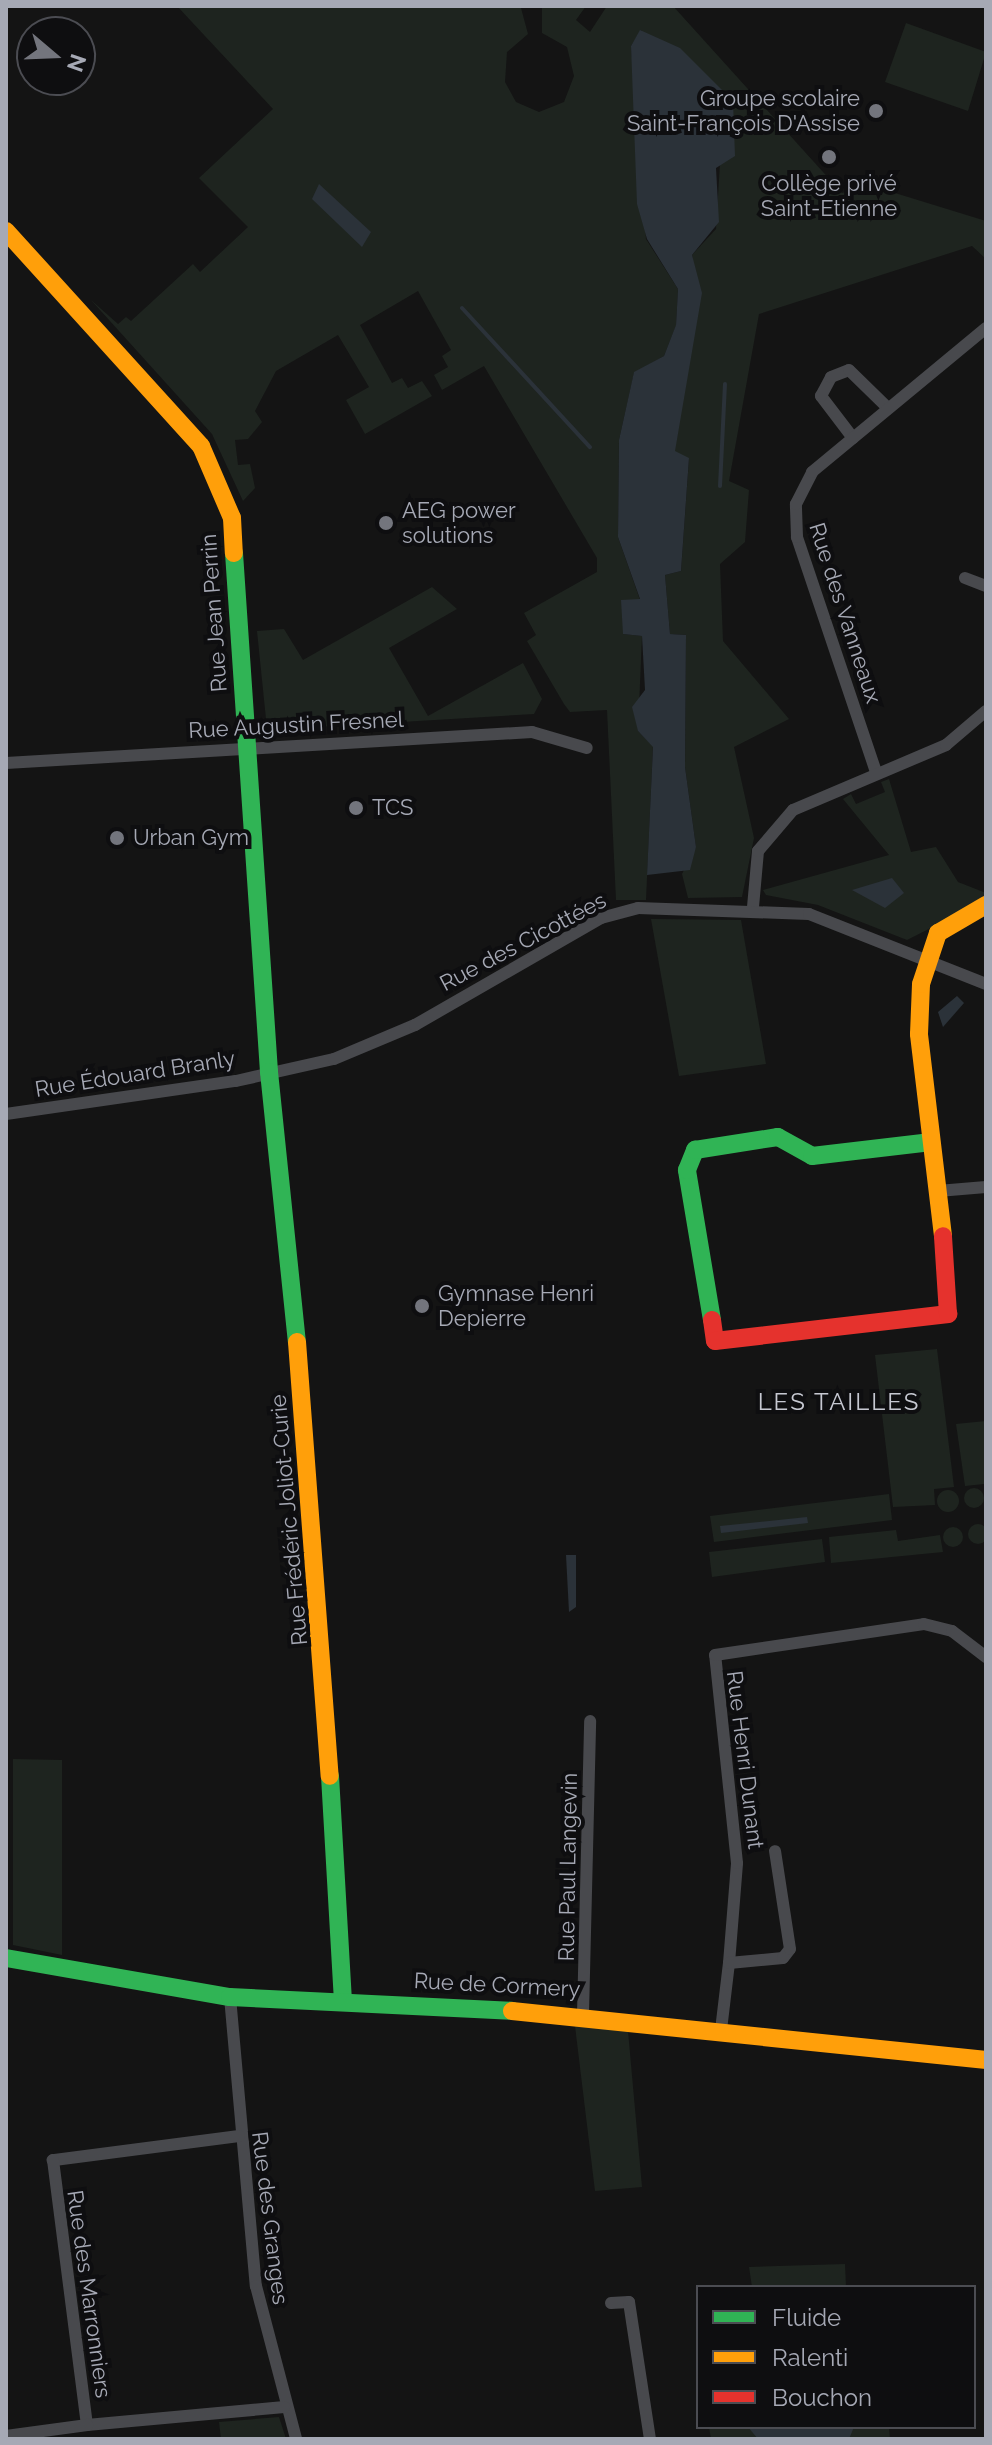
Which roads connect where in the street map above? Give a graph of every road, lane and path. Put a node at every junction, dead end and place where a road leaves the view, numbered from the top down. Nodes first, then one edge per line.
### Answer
1 (6, 231) edge
2 (986, 328) edge
3 (888, 408) junction
4 (853, 438) junction
5 (965, 578) dead end
6 (986, 586) edge
7 (986, 711) edge
8 (247, 748) junction
9 (587, 748) dead end
10 (6, 763) edge
11 (876, 772) junction
12 (986, 905) edge
13 (753, 907) junction
14 (928, 961) junction
15 (986, 984) edge
16 (269, 1072) junction
17 (6, 1114) edge
18 (931, 1142) junction
19 (986, 1187) edge
20 (938, 1191) junction
21 (986, 1657) edge
22 (590, 1721) dead end
23 (775, 1851) dead end
24 (6, 1958) edge
25 (729, 1963) junction
26 (230, 1997) junction
27 (343, 2001) junction
28 (583, 2014) junction
29 (721, 2030) junction
30 (986, 2060) edge
31 (239, 2136) junction
32 (611, 2303) dead end
33 (284, 2407) junction
34 (87, 2425) junction
35 (6, 2436) edge
36 (296, 2439) edge
37 (650, 2439) edge

1 - 8 street, Rue Jean Perrin
2 - 3 street, Rue des Vanneaux
3 - 4 street, Rue des Vanneaux
3 - 4 street
4 - 11 street, Rue des Vanneaux
5 - 6 street
7 - 11 street
8 - 9 street, Rue Augustin Fresnel
8 - 10 street, Rue Augustin Fresnel
8 - 16 street, Rue Jean Perrin
11 - 13 street
12 - 14 street
13 - 14 street, Rue des Cicottées
13 - 16 street, Rue des Cicottées
14 - 15 street, Rue des Cicottées
14 - 18 street
16 - 17 street, Rue Édouard Branly
16 - 27 street, Rue Frédéric Joliot-Curie
18 - 20 street
18 - 20 street
19 - 20 street
21 - 25 street, Rue Henri Dunant
22 - 28 street, Rue Paul Langevin
23 - 25 street
24 - 26 street, Rue de Cormery
25 - 29 street
26 - 27 street, Rue de Cormery
26 - 31 street, Rue des Granges
27 - 28 street, Rue de Cormery
28 - 29 street, Rue de Cormery
29 - 30 street, Rue de Cormery
31 - 33 street, Rue des Granges
31 - 34 street, Rue des Marronniers
32 - 37 street
33 - 34 street, Rue des Marronniers
33 - 36 street, Rue des Granges
34 - 35 street

